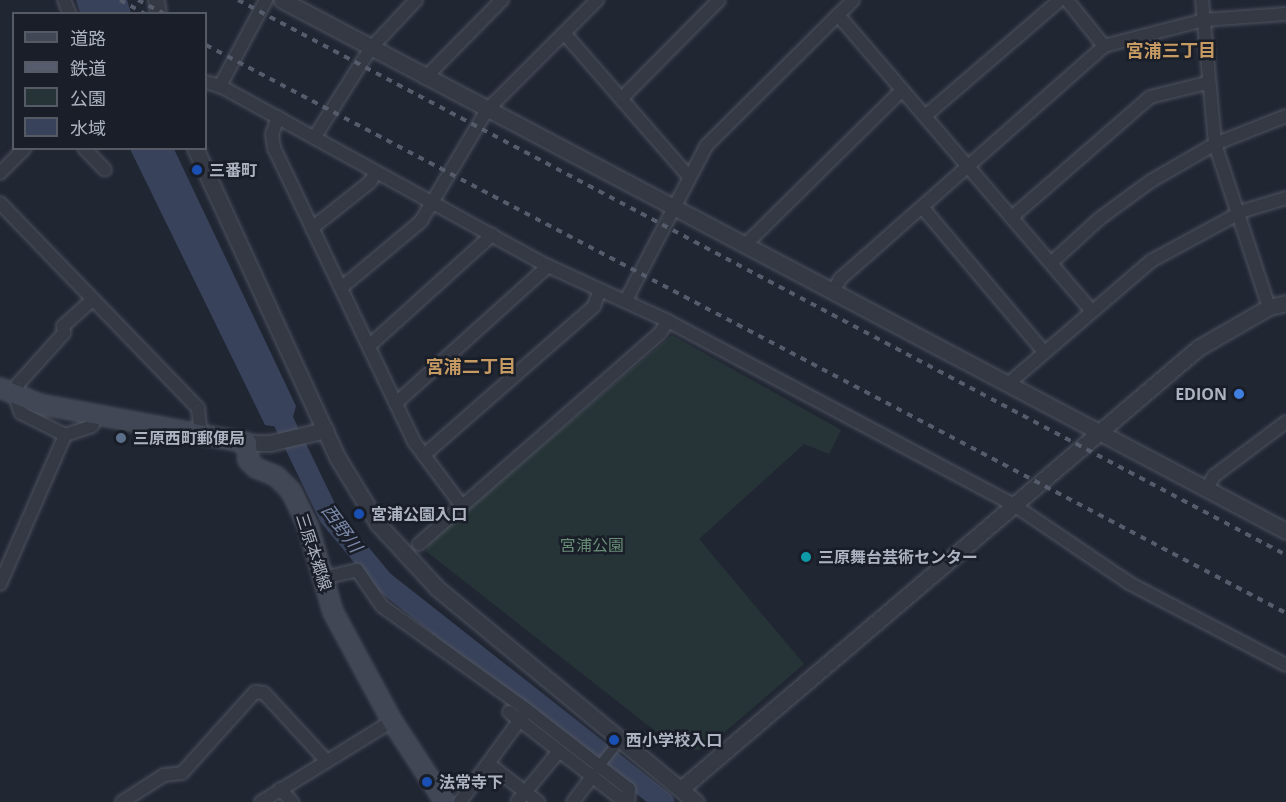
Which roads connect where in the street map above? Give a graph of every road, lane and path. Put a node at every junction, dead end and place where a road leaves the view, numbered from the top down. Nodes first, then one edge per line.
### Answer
1 (266, 0) edge
2 (282, 0) edge
3 (416, 0) edge
4 (502, 0) edge
5 (597, 0) edge
6 (719, 0) edge
7 (853, 0) edge
8 (1060, 0) edge
9 (1067, 0) edge
10 (1202, 0) edge
11 (1286, 14) edge
12 (838, 15) junction
13 (1203, 20) junction
14 (564, 33) junction
15 (1104, 46) junction
16 (371, 48) junction
17 (425, 78) junction
18 (207, 82) edge
19 (1207, 83) junction
20 (220, 86) junction
21 (902, 90) junction
22 (621, 99) junction
23 (487, 110) junction
24 (925, 116) junction
25 (1286, 116) edge
26 (278, 117) junction
27 (314, 138) junction
28 (1215, 144) junction
29 (23, 150) edge
30 (86, 150) edge
31 (196, 150) edge
32 (968, 167) junction
33 (105, 170) dead end
34 (0, 173) edge
35 (375, 174) junction
36 (689, 177) junction
37 (1286, 198) edge
38 (0, 203) edge
39 (433, 205) junction
40 (675, 207) junction
41 (922, 207) junction
42 (1237, 215) junction
43 (1012, 218) junction
44 (312, 228) junction
45 (492, 235) junction
46 (746, 244) junction
47 (1051, 263) junction
48 (548, 266) junction
49 (340, 288) junction
50 (834, 290) junction
51 (599, 292) junction
52 (92, 300) junction
53 (626, 300) junction
54 (1286, 303) edge
55 (1269, 307) junction
56 (1091, 310) junction
57 (668, 321) junction
58 (369, 346) junction
59 (1044, 352) junction
60 (1008, 384) junction
61 (7, 392) edge
62 (396, 403) junction
63 (96, 416) junction
64 (1286, 422) edge
65 (325, 430) junction
66 (1100, 432) junction
67 (65, 435) junction
68 (201, 436) junction
69 (247, 443) junction
70 (424, 455) junction
71 (1207, 489) junction
72 (1014, 505) junction
73 (462, 506) junction
74 (1286, 531) edge
75 (419, 544) dead end
76 (322, 578) junction
77 (0, 584) edge
78 (1286, 665) edge
79 (509, 712) dead end
80 (524, 716) junction
81 (392, 720) junction
82 (616, 744) dead end
83 (559, 751) junction
84 (325, 759) junction
85 (490, 765) junction
86 (596, 770) junction
87 (682, 788) junction
88 (280, 789) junction
89 (521, 797) edge
90 (122, 802) edge
91 (261, 802) edge
92 (292, 802) edge
93 (445, 802) edge
94 (460, 802) edge
95 (538, 802) edge
96 (573, 802) edge
97 (626, 802) edge
98 (696, 802) edge

1 - 20 street
2 - 16 street
3 - 16 street
4 - 17 street
5 - 14 street
6 - 22 street
7 - 12 street
8 - 24 street
9 - 15 street
10 - 13 street
11 - 13 street
12 - 21 street
12 - 36 street
13 - 15 street
13 - 19 street
14 - 22 street
14 - 23 street
15 - 32 street
16 - 17 street
16 - 27 street
17 - 23 street
18 - 20 street
19 - 28 street
19 - 43 street
20 - 26 street
21 - 24 street
21 - 46 street
22 - 36 street
23 - 39 street
23 - 40 street
24 - 32 street
25 - 28 street
26 - 27 street
26 - 44 street
27 - 35 street
28 - 42 street
28 - 47 street
29 - 34 street
30 - 33 street
31 - 65 street
32 - 41 street
32 - 43 street
35 - 39 street
35 - 44 street
36 - 40 street
37 - 42 street
38 - 52 street
39 - 45 street
39 - 49 street
40 - 46 street
40 - 53 street
41 - 50 street
41 - 59 street
42 - 55 street
42 - 56 street
43 - 47 street
44 - 49 street
45 - 48 street
45 - 58 street
46 - 50 street
47 - 56 street
48 - 51 street
48 - 62 street
49 - 58 street
50 - 60 street
51 - 53 street
51 - 70 street
52 - 61 street
52 - 68 street
53 - 57 street
54 - 55 street
55 - 66 street
56 - 59 street
57 - 72 street
57 - 73 street
58 - 62 street
59 - 60 street
60 - 66 street
61 - 63 main road
61 - 67 street
62 - 70 street
63 - 67 street
63 - 68 main road
64 - 71 street
65 - 69 street
65 - 87 street
66 - 71 street
66 - 72 street
67 - 77 street
68 - 69 main road
69 - 76 main road, 三原本郷線
70 - 73 street
71 - 74 street
72 - 78 street
72 - 87 street
73 - 75 street
76 - 80 street
76 - 81 main road, 三原本郷線
79 - 80 street
80 - 83 street
80 - 85 street
80 - 86 street
81 - 84 street
81 - 93 main road, 三原本郷線
82 - 86 street
83 - 86 street
83 - 89 street
84 - 88 street
84 - 90 street
85 - 89 street
85 - 94 street
86 - 96 street
86 - 97 street
87 - 98 street
88 - 91 street
88 - 92 street
89 - 95 street

